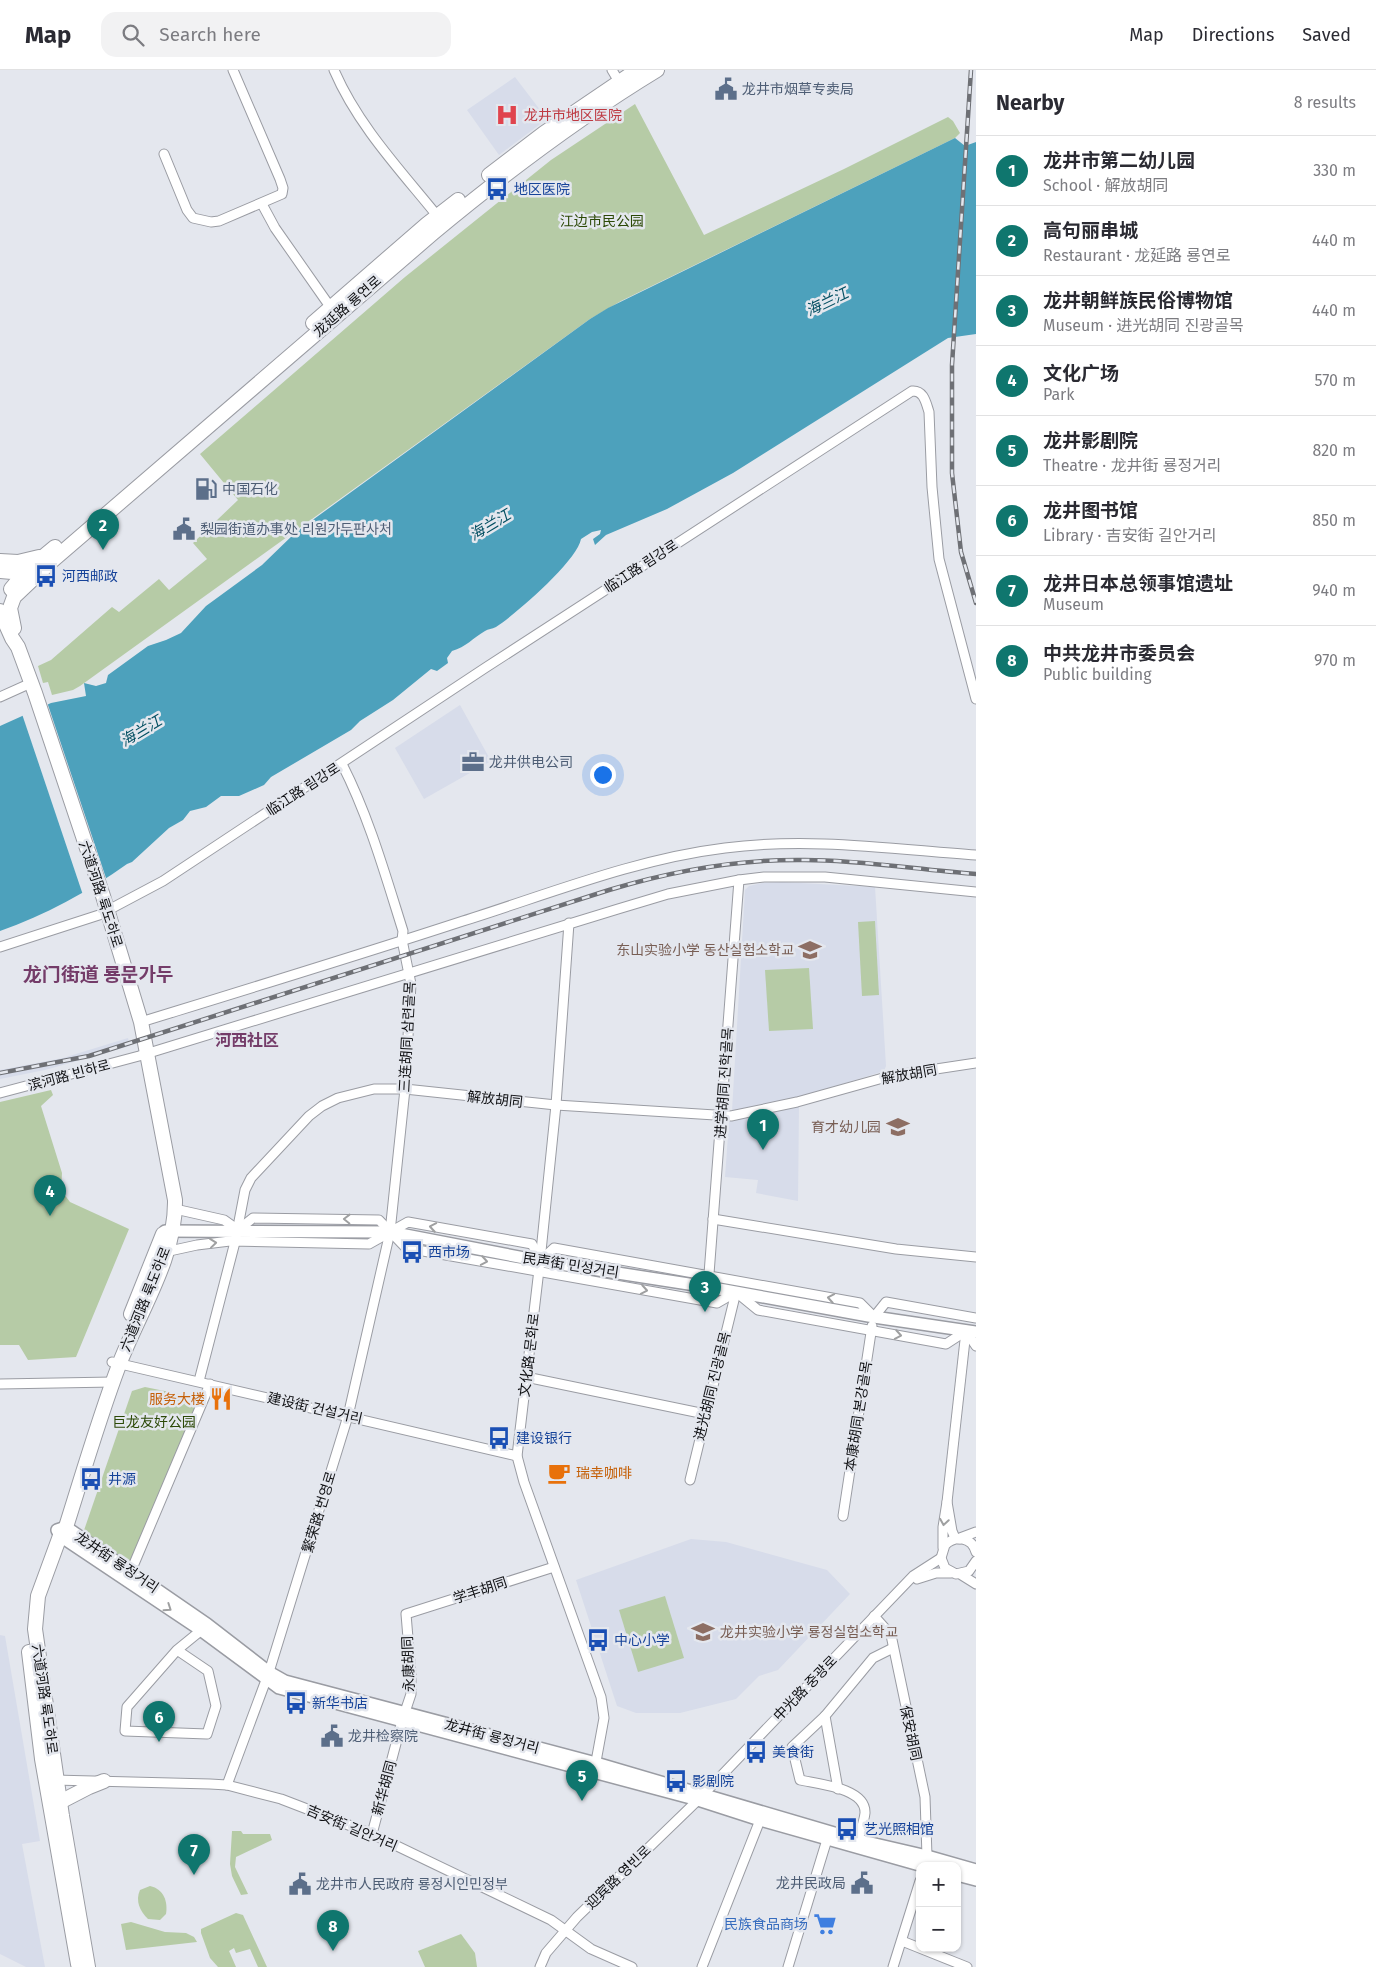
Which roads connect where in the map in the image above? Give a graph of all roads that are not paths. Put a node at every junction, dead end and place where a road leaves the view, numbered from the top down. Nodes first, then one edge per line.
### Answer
1 (233, 70) edge
2 (334, 70) edge
3 (637, 70) edge
4 (657, 70) edge
5 (619, 80) edge
6 (164, 154) dead end
7 (262, 204) junction
8 (440, 220) junction
9 (331, 308) junction
10 (49, 557) junction
11 (0, 561) edge
12 (0, 571) edge
13 (26, 572) junction
14 (0, 611) edge
15 (0, 628) edge
16 (18, 647) junction
17 (29, 690) junction
18 (0, 697) edge
19 (976, 699) edge
20 (342, 764) junction
21 (976, 855) edge
22 (739, 880) junction
23 (976, 892) edge
24 (103, 913) junction
25 (570, 923) junction
26 (402, 940) junction
27 (0, 947) edge
28 (410, 973) junction
29 (141, 1022) junction
30 (143, 1055) junction
31 (976, 1063) edge
32 (405, 1089) junction
33 (0, 1093) edge
34 (556, 1105) junction
35 (722, 1116) junction
36 (175, 1209) junction
37 (713, 1219) junction
38 (168, 1231) junction
39 (390, 1232) junction
40 (236, 1236) junction
41 (165, 1252) junction
42 (976, 1258) edge
43 (540, 1266) junction
44 (709, 1281) junction
45 (736, 1292) junction
46 (874, 1317) junction
47 (976, 1318) edge
48 (872, 1330) junction
49 (971, 1332) edge
50 (976, 1346) edge
51 (116, 1363) junction
52 (526, 1376) junction
53 (199, 1381) junction
54 (109, 1382) junction
55 (0, 1384) edge
56 (210, 1384) junction
57 (705, 1414) junction
58 (348, 1416) junction
59 (517, 1456) junction
60 (690, 1480) dead end
61 (947, 1502) junction
62 (843, 1516) dead end
63 (61, 1531) junction
64 (976, 1532) edge
65 (960, 1538) junction
66 (976, 1550) edge
67 (942, 1553) junction
68 (976, 1561) edge
69 (554, 1567) junction
70 (131, 1571) junction
71 (964, 1572) edge
72 (907, 1583) junction
73 (976, 1584) edge
74 (406, 1614) joint
75 (874, 1616) junction
76 (204, 1627) junction
77 (893, 1648) junction
78 (177, 1650) junction
79 (268, 1676) junction
80 (826, 1716) junction
81 (403, 1717) junction
82 (595, 1767) junction
83 (51, 1780) junction
84 (104, 1781) junction
85 (227, 1786) junction
86 (838, 1789) junction
87 (701, 1797) junction
88 (60, 1802) junction
89 (761, 1816) junction
90 (372, 1834) junction
91 (829, 1836) junction
92 (858, 1840) junction
93 (925, 1862) edge
94 (961, 1868) edge
95 (976, 1870) edge
96 (961, 1876) edge
97 (976, 1880) edge
98 (916, 1894) edge
99 (565, 1930) junction
100 (902, 1941) junction
101 (79, 1967) edge
102 (88, 1967) edge
103 (540, 1967) edge
104 (632, 1967) edge
105 (702, 1967) edge
106 (788, 1967) edge
107 (893, 1967) edge
108 (967, 1967) edge

1 - 7 street
2 - 8 street
3 - 5 highway, 龙延路 룡연로
4 - 5 highway, 龙延路 룡연로
5 - 8 highway, 龙延路 룡연로
6 - 7 street
7 - 9 street
8 - 9 highway, 龙延路 룡연로
8 - 10 highway, 龙延路 룡연로
9 - 10 highway, 龙延路 룡연로
10 - 11 highway, 龙延路 룡연로
10 - 13 highway, 龙延路 룡연로
10 - 16 highway, 龙延路 룡연로
12 - 13 highway, 龙延路 룡연로
13 - 14 highway
14 - 15 highway
14 - 16 highway, 六道河路 륙도하로
15 - 17 highway, 六道河路 륙도하로
16 - 17 highway, 六道河路 륙도하로
17 - 18 street
17 - 24 highway, 六道河路 륙도하로
19 - 20 street, 临江路 림강로
20 - 24 street, 临江路 림강로
20 - 26 street, 三连胡同 삼련골목
21 - 26 street
22 - 23 street, 滨河路 빈하로
22 - 25 street, 滨河路 빈하로
22 - 35 street, 进学胡同 진학골목
24 - 27 street, 临江路 림강로
24 - 29 highway, 六道河路 륙도하로
24 - 30 highway, 六道河路 륙도하로
25 - 28 street, 滨河路 빈하로
25 - 34 street, 文化路 문화로
26 - 28 street, 三连胡同 삼련골목
26 - 29 street
28 - 30 street, 滨河路 빈하로
28 - 32 street, 三连胡同 삼련골목
29 - 30 highway, 六道河路 륙도하로
30 - 33 street, 滨河路 빈하로
30 - 36 highway, 六道河路 륙도하로
30 - 38 highway, 六道河路 륙도하로
31 - 35 street, 解放胡同
32 - 34 street, 解放胡同
32 - 39 street, 三连胡同 삼련골목
32 - 40 street, 解放胡同
34 - 35 street, 解放胡同
34 - 43 street, 文化路 문화로
35 - 37 street, 进学胡同 진학골목
36 - 38 highway, 六道河路 륙도하로
36 - 40 street
37 - 42 street
37 - 44 street, 进学胡同 진학골목
38 - 40 main road, 民声街 민성거리
38 - 41 highway, 六道河路 륙도하로
38 - 51 highway, 六道河路 륙도하로
39 - 40 main road, 民声街 민성거리
39 - 43 main road, 民声街 민성거리
39 - 58 street, 繁荣路 번영로
41 -> 40 street
40 - 53 street, 解放胡同
41 - 51 highway, 六道河路 륙도하로
43 - 44 main road, 民声街 민성거리
43 -> 45 street
43 - 52 street, 文化路 문화로
44 - 45 main road, 民声街 민성거리
46 -> 44 street
45 - 46 main road, 民声街 민성거리
45 - 48 street
45 - 57 street, 进光胡同 진광골목
46 - 47 street
46 - 48 street, 本康胡同 본강골목
46 - 49 main road, 民声街 민성거리
48 -> 49 street
48 - 62 street, 本康胡同 본강골목
49 - 50 street
49 - 61 street
51 - 53 street, 建设街 건설거리
51 - 54 highway, 六道河路 륙도하로
52 - 57 street
52 - 59 street, 文化路 문화로
53 - 56 street, 建设街 건설거리
54 - 55 street
54 - 63 highway, 六道河路 륙도하로
56 - 58 street, 建设街 건설거리
56 - 70 street
57 - 60 street, 进光胡同 진광골목
58 - 59 street, 建设街 건설거리
58 - 79 street, 繁荣路 번영로
59 - 69 street, 文化路 문화로
61 - 65 street
61 -> 67 street
63 - 70 main road, 龙井街 룡정거리
63 -> 76 main road, 龙井街 룡정거리
63 - 83 highway, 六道河路 륙도하로
64 - 65 street
65 - 66 street
65 - 67 street, 中光路 중광로
67 - 71 street
67 - 72 street, 中光路 중광로
68 - 71 street
69 - 74 street, 学丰胡同
69 - 82 street, 文化路 문화로
70 - 76 main road, 龙井街 룡정거리
71 - 72 street, 中光路 중광로
71 - 73 street
72 - 75 street, 中光路 중광로
74 - 81 street, 永康胡同
75 - 77 street, 保安胡同
75 - 87 street, 中光路 중광로
76 - 78 street
76 - 79 main road, 龙井街 룡정거리
77 - 80 street
77 - 93 street, 保安胡同
78 - 78 street
79 - 81 main road, 龙井街 룡정거리
79 - 85 street, 繁荣路 번영로
80 - 86 street
80 - 86 street
81 - 82 main road, 龙井街 룡정거리
81 - 90 street, 新华胡同
82 - 87 main road, 龙井街 룡정거리
83 - 84 street, 吉安街 길안거리
83 - 88 highway, 六道河路 륙도하로
83 - 101 highway, 六道河路 륙도하로
84 - 85 street, 吉安街 길안거리
84 - 88 highway
85 - 90 street, 吉安街 길안거리
86 - 92 street
87 - 89 main road, 龙井街 룡정거리
87 - 99 street, 迎宾路 영빈로
88 - 102 highway, 六道河路 륙도하로
89 - 91 main road, 龙井街 룡정거리
89 - 105 street
90 - 99 street, 吉安街 길안거리
91 - 92 main road, 龙井街 룡정거리
91 - 93 main road, 龙井街 룡정거리
91 - 106 street
92 - 93 main road, 龙井街 룡정거리
94 - 95 main road, 龙井街 룡정거리
96 - 97 main road
98 - 100 street
99 - 103 street, 迎宾路 영빈로
99 - 104 street, 吉安街 길안거리
100 - 107 street
100 - 108 street

